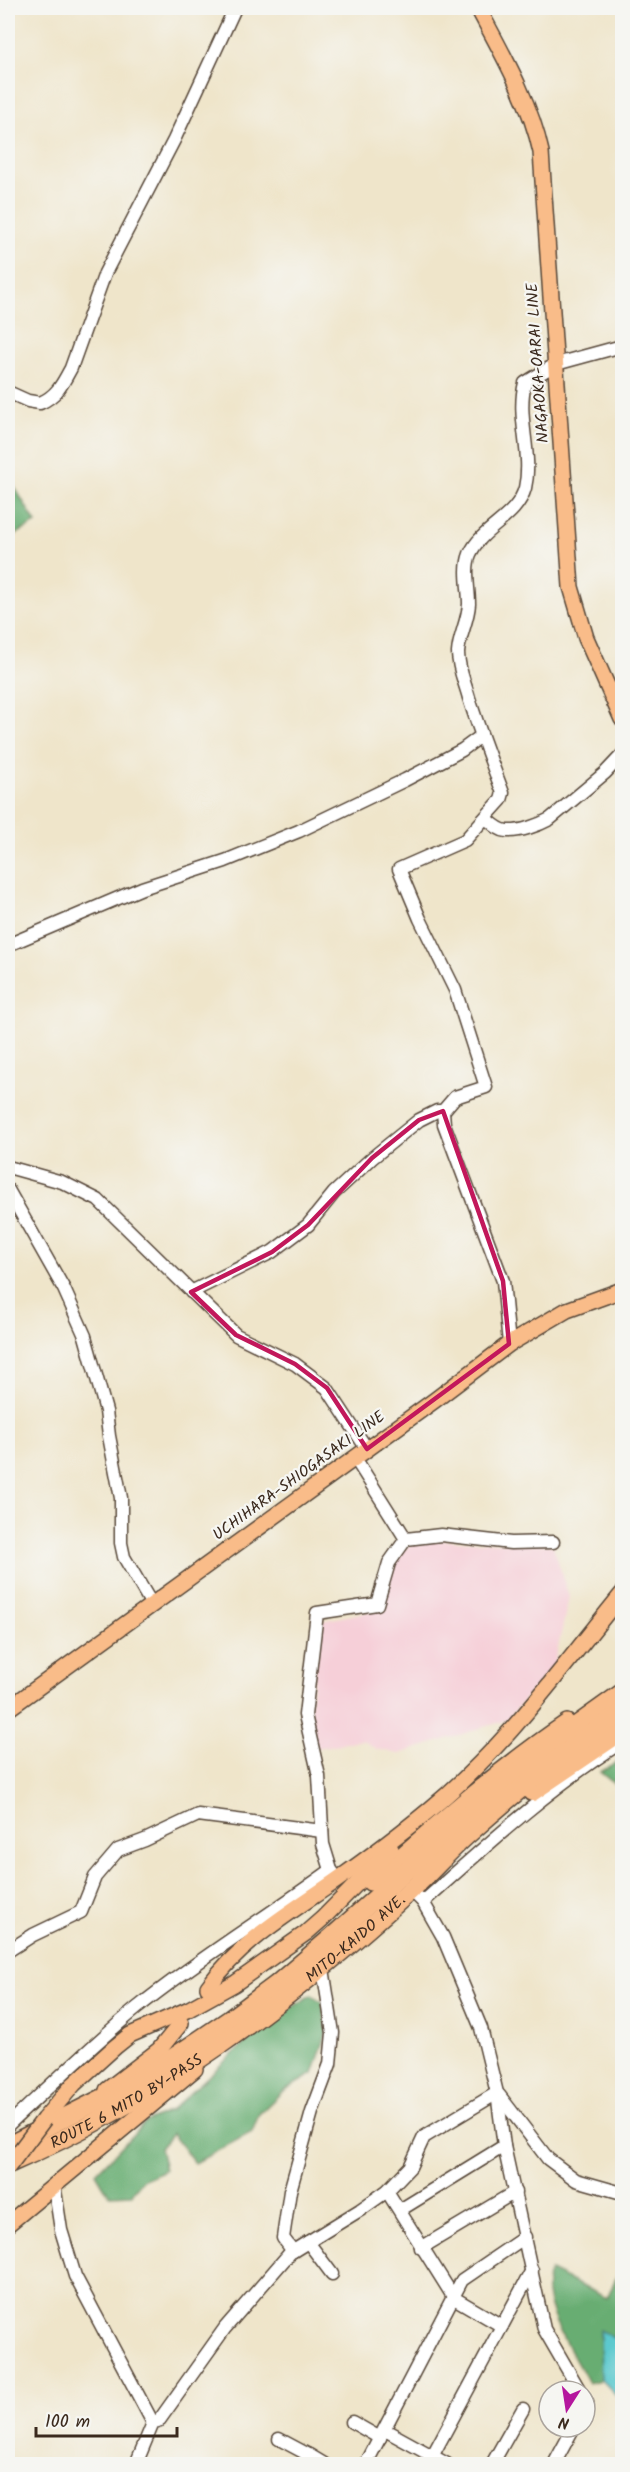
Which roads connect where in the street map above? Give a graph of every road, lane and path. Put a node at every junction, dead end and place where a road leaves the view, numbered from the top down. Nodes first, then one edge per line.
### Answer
1 (234, 8) edge
2 (478, 8) edge
3 (622, 346) edge
4 (556, 364) junction
5 (8, 392) edge
6 (622, 719) edge
7 (481, 736) junction
8 (622, 755) edge
9 (486, 818) junction
10 (8, 945) edge
11 (444, 1111) junction
12 (8, 1167) edge
13 (8, 1190) edge
14 (622, 1290) edge
15 (191, 1292) junction
16 (509, 1344) junction
17 (361, 1454) junction
18 (406, 1539) junction
19 (554, 1542) dead end
20 (622, 1594) edge
21 (151, 1603) junction
22 (622, 1687) edge
23 (622, 1693) edge
24 (8, 1709) edge
25 (622, 1712) edge
26 (622, 1731) edge
27 (622, 1742) edge
28 (426, 1813) junction
29 (322, 1832) junction
30 (465, 1837) junction
31 (335, 1875) junction
32 (417, 1896) junction
33 (322, 1919) junction
34 (8, 1951) edge
35 (320, 1967) junction
36 (208, 1987) dead end
37 (181, 2023) dead end
38 (234, 2026) junction
39 (497, 2093) junction
40 (67, 2117) junction
41 (8, 2126) edge
42 (8, 2146) edge
43 (504, 2146) junction
44 (8, 2165) edge
45 (54, 2184) junction
46 (387, 2191) junction
47 (515, 2192) junction
48 (622, 2193) edge
49 (400, 2210) junction
50 (8, 2224) edge
51 (525, 2237) junction
52 (308, 2242) junction
53 (421, 2248) junction
54 (293, 2252) junction
55 (532, 2270) junction
56 (332, 2274) dead end
57 (454, 2298) junction
58 (502, 2326) junction
59 (573, 2379) edge
60 (522, 2409) dead end
61 (351, 2422) dead end
62 (153, 2423) junction
63 (382, 2434) junction
64 (279, 2439) dead end
65 (568, 2439) edge
66 (307, 2460) edge
67 (430, 2460) edge
68 (136, 2464) edge
69 (324, 2464) edge
70 (366, 2464) edge
71 (447, 2464) edge
72 (492, 2464) edge
73 (554, 2464) edge

1 - 5 street
2 - 4 main road, NAGAOKA-OARAI LINE
3 - 4 street
4 - 6 main road, NAGAOKA-OARAI LINE
4 - 7 street
7 - 9 street
7 - 10 street
8 - 9 street
9 - 11 street
11 - 15 street
11 - 16 street
12 - 15 street
13 - 21 street
14 - 16 main road, UCHIHARA-SHIOGASAKI LINE
15 - 17 street
16 - 17 main road, UCHIHARA-SHIOGASAKI LINE
17 - 18 street
17 - 21 main road, UCHIHARA-SHIOGASAKI LINE
18 - 19 street
18 - 29 street
20 - 28 main road
21 - 24 main road, UCHIHARA-SHIOGASAKI LINE
22 - 33 main road
23 - 38 highway, MITO-KAIDO AVE.
25 - 30 highway
26 - 30 highway
27 - 32 street
28 - 31 main road
28 - 33 main road
29 - 31 street
29 - 34 street
30 - 32 highway, MITO-KAIDO AVE.
31 - 36 main road
31 - 41 street
32 - 35 highway, MITO-KAIDO AVE.
32 - 39 street
33 - 44 main road, bridge
35 - 38 highway, MITO-KAIDO AVE.
35 - 54 street
37 - 40 main road
38 - 40 highway, ROUTE 6 MITO BY-PASS
38 - 44 highway, ROUTE 6 MITO BY-PASS
38 - 45 main road
39 - 43 street
39 - 46 street
39 - 48 street
40 - 42 highway, ROUTE 6 MITO BY-PASS
43 - 47 street
43 - 49 street
45 - 50 main road
45 - 62 street
46 - 49 street
46 - 52 street
47 - 51 street
47 - 53 street
49 - 53 street
51 - 55 street
51 - 57 street
52 - 54 street
52 - 56 street
53 - 57 street
54 - 62 street
55 - 58 street
55 - 59 street
57 - 58 street
57 - 63 street
58 - 67 street
60 - 72 street
61 - 63 street
62 - 68 street
63 - 67 street
63 - 70 street
64 - 66 street
65 - 73 street
66 - 69 street
67 - 71 street

